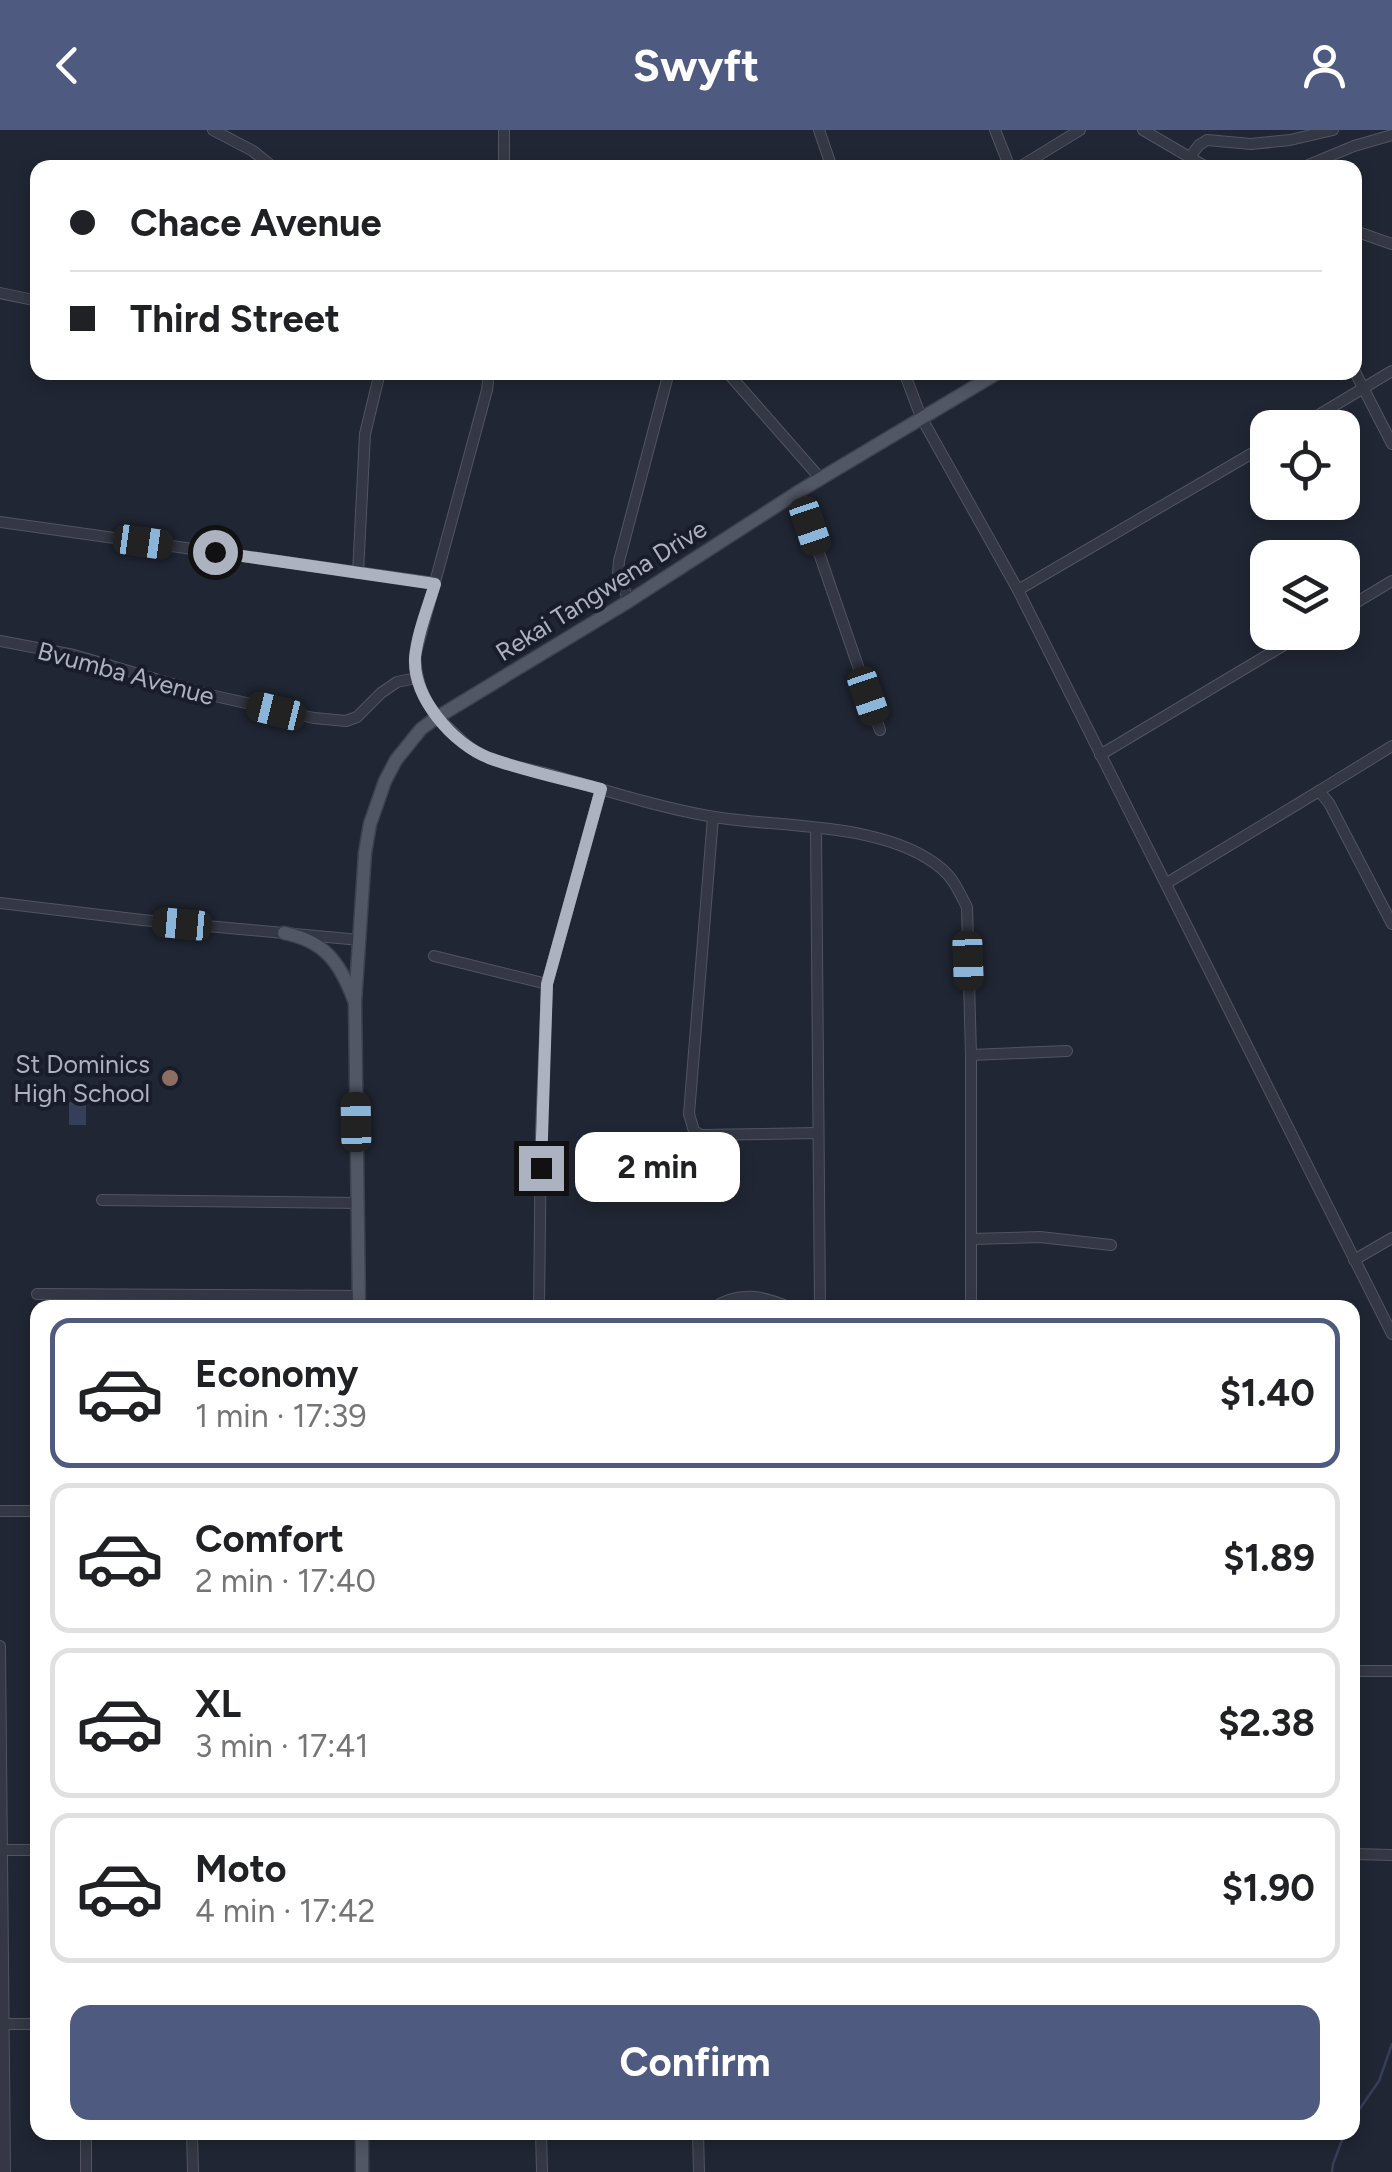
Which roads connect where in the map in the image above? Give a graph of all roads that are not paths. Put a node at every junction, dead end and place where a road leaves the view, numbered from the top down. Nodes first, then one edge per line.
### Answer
1 (213, 130) edge
2 (504, 130) edge
3 (819, 130) edge
4 (995, 130) edge
5 (1080, 130) edge
6 (1144, 130) edge
7 (1333, 130) edge
8 (1392, 135) edge
9 (1190, 157) junction
10 (264, 160) edge
11 (504, 160) edge
12 (829, 160) edge
13 (1007, 160) edge
14 (1031, 160) edge
15 (1195, 160) edge
16 (1321, 160) edge
17 (1362, 233) edge
18 (1392, 244) edge
19 (0, 293) edge
20 (30, 299) edge
21 (1392, 371) edge
22 (378, 380) edge
23 (488, 380) edge
24 (668, 380) edge
25 (734, 380) edge
26 (907, 380) edge
27 (984, 380) edge
28 (1359, 380) edge
29 (1363, 389) junction
30 (1327, 410) edge
31 (921, 417) junction
32 (1392, 444) edge
33 (1250, 455) edge
34 (820, 478) junction
35 (798, 492) junction
36 (0, 522) edge
37 (358, 572) junction
38 (1392, 581) edge
39 (435, 584) junction
40 (1018, 590) junction
41 (1360, 600) edge
42 (629, 601) junction
43 (0, 641) edge
44 (1276, 650) edge
45 (416, 678) junction
46 (436, 718) junction
47 (880, 730) dead end
48 (1392, 746) edge
49 (1100, 755) junction
50 (601, 789) junction
51 (1319, 791) junction
52 (713, 817) junction
53 (816, 829) junction
54 (1167, 883) junction
55 (0, 903) edge
56 (1392, 924) edge
57 (284, 933) junction
58 (360, 940) junction
59 (434, 956) dead end
60 (547, 984) junction
61 (354, 1002) junction
62 (1067, 1052) dead end
63 (971, 1055) junction
64 (818, 1134) junction
65 (102, 1200) dead end
66 (358, 1203) junction
67 (1392, 1238) edge
68 (972, 1239) junction
69 (1111, 1245) dead end
70 (1354, 1260) junction
71 (37, 1294) dead end
72 (146, 1300) edge
73 (359, 1300) edge
74 (539, 1300) edge
75 (727, 1300) edge
76 (773, 1300) edge
77 (820, 1300) edge
78 (971, 1300) edge
79 (1392, 1334) edge
80 (0, 1511) edge
81 (30, 1511) edge
82 (0, 1646) edge
83 (1360, 1671) edge
84 (1392, 1671) edge
85 (2, 1850) edge
86 (30, 1850) edge
87 (1360, 1854) edge
88 (1392, 1855) edge
89 (5, 2024) junction
90 (30, 2024) edge
91 (86, 2140) edge
92 (192, 2140) edge
93 (362, 2140) edge
94 (542, 2140) edge
95 (698, 2140) edge
96 (6, 2172) edge
97 (86, 2172) edge
98 (193, 2172) edge
99 (362, 2172) edge
100 (542, 2172) edge
101 (698, 2172) edge

1 - 10 street
2 - 11 street
3 - 12 street
4 - 13 street
5 - 14 street
6 - 9 street
7 - 9 street
8 - 16 street
9 - 15 street
17 - 18 street
19 - 20 street
21 - 29 street
22 - 37 street
23 - 39 street
24 - 42 street
25 - 34 street
26 - 31 street
27 - 31 main road, Rekai Tangwena Drive
28 - 29 street
29 - 30 street
29 - 32 street
31 - 34 main road, Rekai Tangwena Drive
31 - 40 street
33 - 40 street
34 - 35 main road, Rekai Tangwena Drive
35 - 42 main road, Rekai Tangwena Drive
35 - 47 street
36 - 37 street
37 - 39 street
38 - 41 street
39 - 45 street
40 - 49 street
42 - 46 main road, Rekai Tangwena Drive
43 - 45 street, Bvumba Avenue
44 - 49 street
45 - 46 street
46 - 50 street
46 - 58 main road, Rekai Tangwena Drive
48 - 51 street
49 - 54 street
50 - 52 street
50 - 60 street
51 - 54 street
51 - 56 street
52 - 53 street
52 - 64 street
53 - 63 street
53 - 64 street
54 - 70 street
55 - 57 street
57 - 58 street
57 - 61 main road
58 - 61 main road, Rekai Tangwena Drive
59 - 60 street
60 - 74 street
61 - 66 main road, Rekai Tangwena Drive
62 - 63 street
63 - 68 street
64 - 77 street
65 - 66 street
66 - 73 main road, Rekai Tangwena Drive
67 - 70 street
68 - 69 street
68 - 78 street
70 - 79 street
71 - 72 street
75 - 76 street
80 - 81 street
82 - 85 street
83 - 84 street
85 - 86 street
85 - 89 street
87 - 88 street
89 - 90 street
89 - 96 street
91 - 97 street
92 - 98 street
93 - 99 main road
94 - 100 street
95 - 101 street

